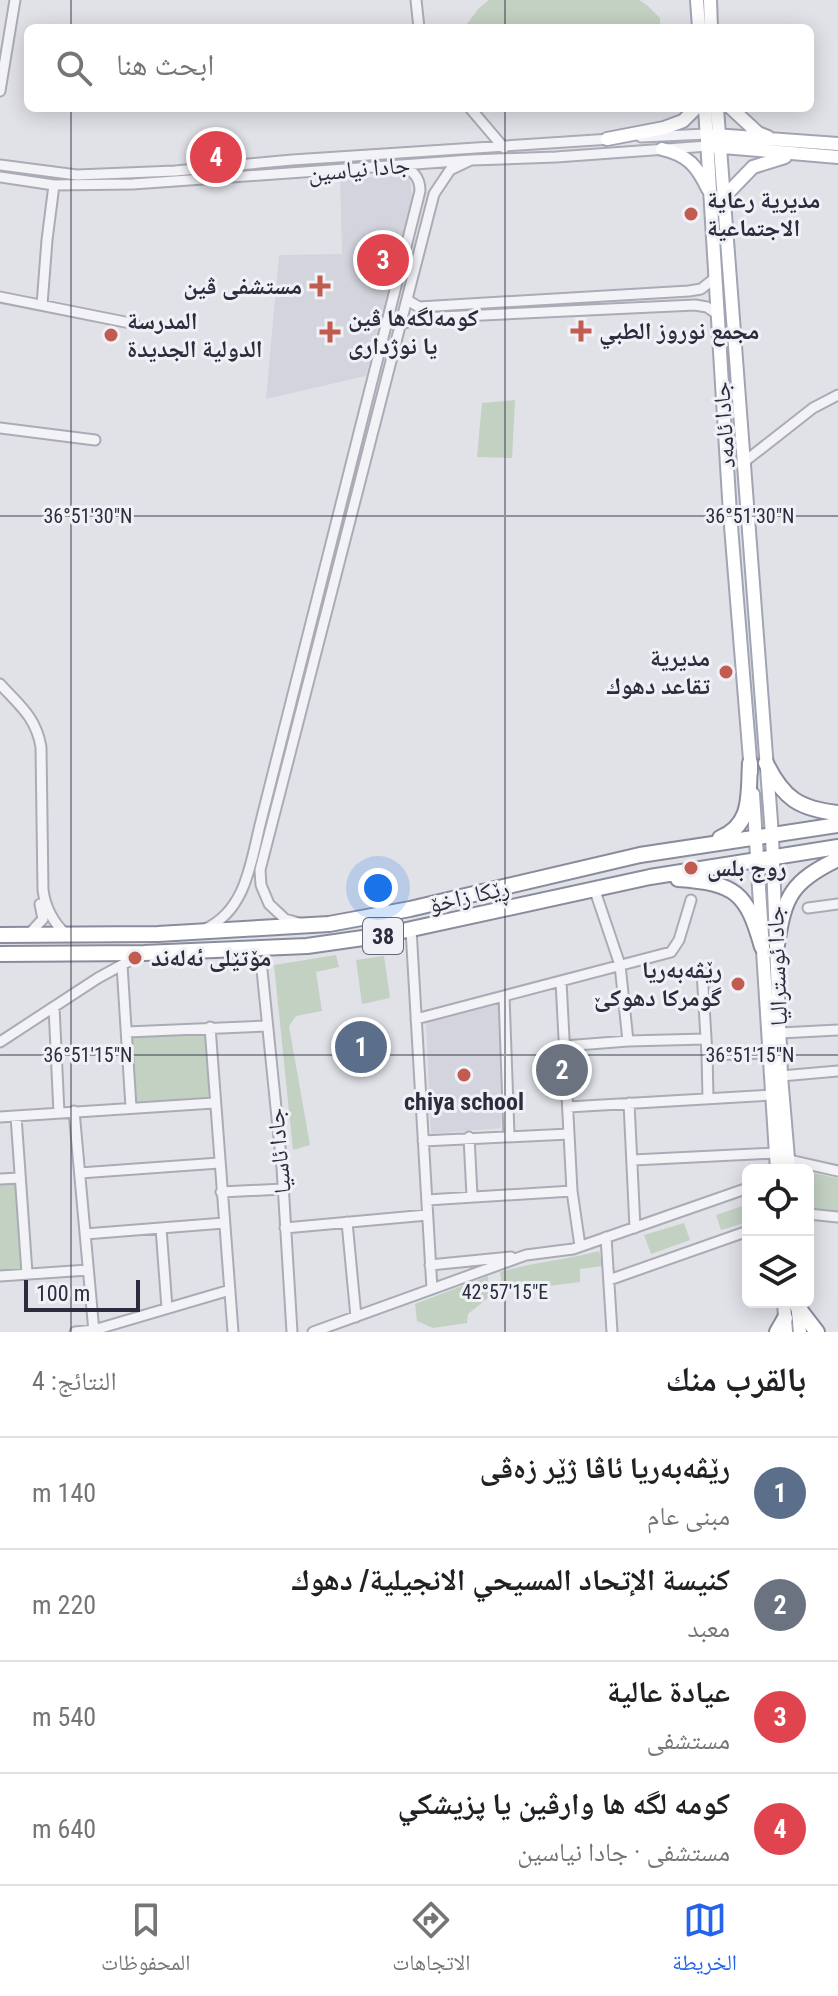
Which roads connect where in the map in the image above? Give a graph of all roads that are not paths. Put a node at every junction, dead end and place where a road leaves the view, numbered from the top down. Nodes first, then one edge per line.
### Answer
1 (15, 0) edge
2 (416, 0) edge
3 (697, 0) edge
4 (710, 0) edge
5 (419, 24) edge
6 (699, 24) edge
7 (711, 24) edge
8 (5, 31) edge
9 (0, 88) edge
10 (473, 112) edge
11 (692, 112) edge
12 (706, 112) edge
13 (717, 112) edge
14 (735, 112) edge
15 (607, 139) junction
16 (774, 140) junction
17 (713, 141) junction
18 (838, 144) edge
19 (502, 146) junction
20 (662, 149) junction
21 (797, 155) junction
22 (838, 157) edge
23 (507, 158) junction
24 (471, 160) junction
25 (0, 165) edge
26 (400, 166) junction
27 (1, 178) edge
28 (54, 185) junction
29 (420, 185) junction
30 (436, 188) junction
31 (717, 196) junction
32 (715, 278) junction
33 (701, 289) junction
34 (0, 297) edge
35 (407, 300) junction
36 (42, 305) junction
37 (701, 305) junction
38 (420, 312) junction
39 (717, 314) junction
40 (135, 324) dead end
41 (401, 324) junction
42 (378, 361) junction
43 (390, 364) junction
44 (836, 398) edge
45 (0, 428) edge
46 (95, 440) dead end
47 (744, 462) junction
48 (345, 492) junction
49 (357, 495) junction
50 (327, 558) junction
51 (340, 560) junction
52 (0, 684) edge
53 (295, 685) junction
54 (307, 691) junction
55 (0, 693) edge
56 (750, 763) junction
57 (766, 763) junction
58 (838, 813) edge
59 (266, 823) junction
60 (838, 825) edge
61 (772, 835) junction
62 (756, 837) junction
63 (692, 847) junction
64 (838, 847) edge
65 (766, 858) junction
66 (838, 859) edge
67 (650, 877) junction
68 (594, 888) junction
69 (691, 900) dead end
70 (838, 904) edge
71 (808, 908) dead end
72 (54, 920) junction
73 (41, 922) junction
74 (306, 925) junction
75 (411, 929) junction
76 (200, 931) junction
77 (66, 934) junction
78 (0, 935) edge
79 (28, 935) junction
80 (770, 946) junction
81 (286, 947) junction
82 (239, 949) junction
83 (91, 953) junction
84 (144, 953) junction
85 (0, 954) edge
86 (122, 965) junction
87 (620, 965) junction
88 (262, 970) junction
89 (702, 971) dead end
90 (98, 978) junction
91 (561, 981) junction
92 (504, 996) junction
93 (54, 1007) junction
94 (416, 1019) junction
95 (267, 1026) junction
96 (210, 1027) junction
97 (838, 1030) edge
98 (127, 1032) junction
99 (780, 1033) junction
100 (706, 1039) junction
101 (628, 1041) junction
102 (0, 1042) edge
103 (564, 1046) junction
104 (767, 1053) junction
105 (707, 1055) junction
106 (838, 1071) edge
107 (781, 1076) junction
108 (772, 1095) junction
109 (708, 1098) junction
110 (214, 1103) junction
111 (629, 1103) junction
112 (131, 1107) junction
113 (568, 1107) junction
114 (74, 1111) junction
115 (59, 1113) junction
116 (16, 1116) junction
117 (0, 1117) edge
118 (569, 1134) junction
119 (509, 1135) junction
120 (469, 1137) junction
121 (423, 1141) junction
122 (776, 1153) junction
123 (633, 1160) junction
124 (219, 1163) junction
125 (777, 1164) edge
126 (789, 1164) edge
127 (814, 1168) edge
128 (838, 1171) edge
129 (80, 1173) junction
130 (20, 1178) junction
131 (0, 1179) edge
132 (283, 1189) junction
133 (742, 1190) edge
134 (572, 1191) junction
135 (221, 1192) junction
136 (472, 1196) junction
137 (427, 1200) junction
138 (427, 1215) junction
139 (814, 1215) edge
140 (838, 1217) edge
141 (347, 1222) junction
142 (224, 1223) junction
143 (161, 1228) junction
144 (285, 1228) junction
145 (635, 1228) junction
146 (742, 1233) edge
147 (85, 1234) junction
148 (606, 1237) junction
149 (580, 1246) junction
150 (526, 1255) junction
151 (430, 1265) junction
152 (88, 1270) junction
153 (27, 1273) junction
154 (0, 1276) edge
155 (609, 1280) junction
156 (432, 1289) junction
157 (230, 1290) junction
158 (167, 1308) junction
159 (794, 1308) edge
160 (797, 1308) edge
161 (356, 1317) junction
162 (785, 1325) edge
163 (94, 1331) edge
164 (75, 1332) edge
165 (233, 1332) edge
166 (292, 1332) edge
167 (313, 1332) edge
168 (612, 1332) edge
169 (777, 1332) edge
170 (800, 1332) edge
171 (817, 1332) edge

1 - 8 street
2 - 5 street
3 - 6 main road
4 - 7 main road
8 - 9 street
10 - 19 street
11 - 15 main road
12 - 17 main road, جادا ئامەد
13 - 17 main road
14 - 16 main road
15 - 17 street, جادا نیاسین
15 - 19 street, جادا نیاسین
16 - 17 main road
16 - 18 main road
17 - 20 street, جادا نیاسین
17 - 21 main road
17 - 31 main road, جادا ئامەد
19 - 23 street
19 - 25 street, جادا نیاسین
20 - 23 street, جادا نیاسین
20 - 31 main road
21 - 22 main road
21 - 31 main road
23 - 24 street, جادا نیاسین
24 - 26 street, جادا نیاسین
24 - 30 street
26 - 28 street, جادا نیاسین
26 - 29 street
27 - 28 street, جادا نیاسین
28 - 36 street
29 - 30 street
29 - 42 street
30 - 35 street
31 - 32 main road, جادا ئامەد
31 - 47 main road, جادا ئامەد
32 - 33 street
32 - 39 main road, جادا ئامەد
33 - 37 street
33 - 38 street
34 - 36 street
35 - 38 street
35 - 41 street
36 - 40 street
37 - 38 street
37 - 39 street
38 - 41 street
39 - 56 main road, جادا ئامەد
41 - 43 street
42 - 43 street
42 - 48 street
43 - 49 street
44 - 47 street
45 - 46 street
47 - 57 main road, جادا ئامەد
48 - 49 street
48 - 50 street
49 - 51 street
50 - 51 street
50 - 53 street
51 - 54 street
52 - 72 street
53 - 54 street
53 - 59 street
54 - 59 street
55 - 73 street
56 - 62 main road, جادا ئامەد
56 - 63 highway
57 - 58 highway
57 - 61 main road, جادا ئامەد
59 - 74 street
59 - 76 street
60 - 61 highway, ڕێکا زاخۆ / 38
61 - 62 highway, ڕێکا زاخۆ / 38
61 - 65 main road, جادا ئامەد
62 - 63 highway, ڕێکا زاخۆ / 38
62 - 65 main road, جادا ئامەد
63 - 74 highway, ڕێکا زاخۆ / 38
64 - 65 highway, ڕێکا زاخۆ / 38
65 - 67 highway, ڕێکا زاخۆ / 38
65 - 80 main road, جادا ئوسترالیا
66 - 80 highway
67 - 68 highway, ڕێکا زاخۆ / 38
67 - 80 highway
68 - 75 highway, ڕێکا زاخۆ / 38
68 - 87 street
69 - 87 street
70 - 71 street
72 - 73 street
72 - 77 street
73 - 79 street
74 - 76 highway, ڕێکا زاخۆ / 38
75 - 81 highway, ڕێکا زاخۆ / 38
75 - 94 street
76 - 77 highway, ڕێکا زاخۆ / 38
77 - 79 highway, ڕێکا زاخۆ / 38
78 - 79 highway, ڕێکا زاخۆ / 38
80 - 99 main road, جادا ئوسترالیا
80 - 104 main road, جادا ئوسترالیا
81 - 82 highway, ڕێکا زاخۆ / 38
81 - 88 street
82 - 84 highway, ڕێکا زاخۆ / 38
82 - 88 street
83 - 84 highway, ڕێکا زاخۆ / 38
83 - 85 highway, ڕێکا زاخۆ / 38
83 - 90 street
84 - 86 street
86 - 90 street
86 - 98 street
87 - 91 street
87 - 101 street
88 - 95 street, جادا ئاسيا
89 - 100 street
90 - 93 street
91 - 92 street
91 - 103 street
92 - 94 street
92 - 119 street
93 - 102 street
93 - 115 street
94 - 121 street
95 - 96 street
95 - 132 street, جادا ئاسيا
96 - 98 street
96 - 110 street
97 - 99 street
98 - 112 street
99 - 107 main road, جادا ئوسترالیا
100 - 101 street
100 - 105 street
101 - 103 street
103 - 113 street
104 - 105 street
104 - 108 main road, جادا ئوسترالیا
105 - 109 street
106 - 107 street
107 - 126 main road, جادا ئوسترالیا
108 - 109 street
108 - 122 main road, جادا ئوسترالیا
109 - 111 street
110 - 112 street
110 - 124 street
111 - 113 street
111 - 123 street
112 - 114 street
113 - 118 street
114 - 115 street
114 - 129 street
115 - 116 street
116 - 117 street
116 - 130 street
118 - 119 street
118 - 134 street
119 - 120 street
120 - 121 street
120 - 136 street
121 - 137 street
122 - 123 street
122 - 125 main road, جادا ئوسترالیا
123 - 145 street
124 - 129 street
124 - 135 street
127 - 128 street
129 - 147 street
130 - 131 street
130 - 153 street
132 - 135 street
132 - 144 street, جادا ئاسيا
133 - 145 street
134 - 136 street
134 - 149 street
135 - 142 street
136 - 137 street
137 - 138 street
138 - 141 street
138 - 151 street
139 - 140 street
141 - 144 street
141 - 161 street
142 - 143 street
142 - 157 street
143 - 147 street
143 - 158 street
144 - 166 street, جادا ئاسيا
145 - 148 street
146 - 155 street
147 - 152 street
148 - 149 street
148 - 155 street
149 - 150 street
150 - 151 street
150 - 156 street
151 - 156 street
152 - 153 street
152 - 163 street
153 - 154 street
155 - 168 street
156 - 161 street
157 - 158 street
157 - 165 street
158 - 163 street
159 - 170 main road
160 - 171 highway
161 - 167 street
162 - 169 highway
163 - 164 street

